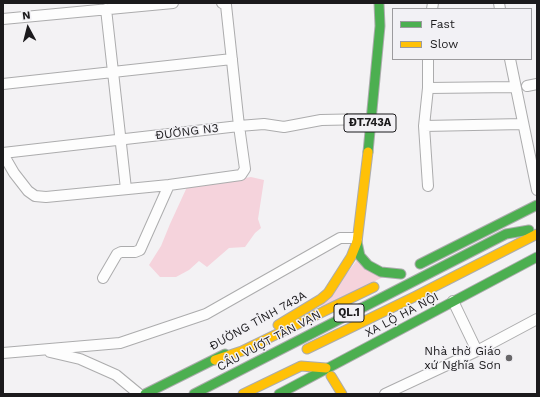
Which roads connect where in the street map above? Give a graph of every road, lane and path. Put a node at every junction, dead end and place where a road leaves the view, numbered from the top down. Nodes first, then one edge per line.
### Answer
1 (173, 3) edge
2 (379, 3) edge
3 (225, 4) edge
4 (106, 8) junction
5 (3, 19) edge
6 (232, 58) junction
7 (428, 60) edge
8 (510, 60) edge
9 (113, 71) junction
10 (3, 84) edge
11 (537, 84) edge
12 (527, 86) dead end
13 (515, 87) junction
14 (428, 88) junction
15 (370, 119) junction
16 (523, 124) junction
17 (239, 126) junction
18 (424, 126) junction
19 (120, 140) junction
20 (3, 154) edge
21 (169, 185) junction
22 (428, 186) dead end
23 (126, 189) junction
24 (537, 190) edge
25 (537, 205) edge
26 (534, 230) edge
27 (357, 240) junction
28 (510, 240) junction
29 (537, 257) edge
30 (408, 270) junction
31 (103, 278) dead end
32 (453, 301) junction
33 (461, 309) junction
34 (447, 316) dead end
35 (537, 320) edge
36 (42, 350) junction
37 (477, 351) junction
38 (299, 353) dead end
39 (3, 354) edge
40 (372, 355) dead end
41 (215, 360) junction
42 (329, 372) junction
43 (139, 394) edge
44 (145, 394) edge
45 (194, 394) edge
46 (206, 394) edge
47 (244, 394) edge
48 (278, 394) edge
49 (296, 394) edge
50 (342, 394) edge
51 (385, 394) edge

1 - 4 street
2 - 15 main road, ĐƯỜNG TỈNH 743A / ĐT.743A
3 - 6 street
4 - 5 street
4 - 9 street
6 - 9 street
6 - 17 street
7 - 14 street
8 - 13 street
9 - 10 street
9 - 19 street
11 - 12 street
13 - 14 street
13 - 16 street
14 - 18 street
15 - 17 street, ĐƯỜNG N3
15 - 27 main road, ĐƯỜNG TỈNH 743A / ĐT.743A
16 - 18 street
16 - 24 street
17 - 19 street, ĐƯỜNG N3
17 - 21 street
18 - 22 street
19 - 20 street, ĐƯỜNG N3
19 - 23 street
20 - 23 street
21 - 23 street
21 - 31 street
25 - 30 main road, QL.1
26 - 28 main road, QL.1
27 - 30 main road, ĐƯỜNG TỈNH 743A / ĐT.743A
27 - 36 street
27 - 41 main road, ĐƯỜNG TỈNH 743A / ĐT.743A
28 - 38 main road, CẦU VƯỢT TÂN VẠN / QL.1
28 - 45 main road, CẦU VƯỢT TÂN VẠN / QL.1
28 - 46 main road, CẦU VƯỢT TÂN VẠN / QL.1
29 - 32 main road, XA LỘ HÀ NỘI
30 - 41 main road, QL.1
32 - 33 street
32 - 42 main road, XA LỘ HÀ NỘI
33 - 34 main road, XA LỘ HÀ NỘI
33 - 37 street
35 - 37 street
36 - 39 street
36 - 43 street
37 - 51 street
40 - 42 main road, XA LỘ HÀ NỘI
41 - 44 main road, ĐƯỜNG TỈNH 743A / ĐT.743A
42 - 47 main road
42 - 48 main road, XA LỘ HÀ NỘI
42 - 49 main road, XA LỘ HÀ NỘI
42 - 50 main road

